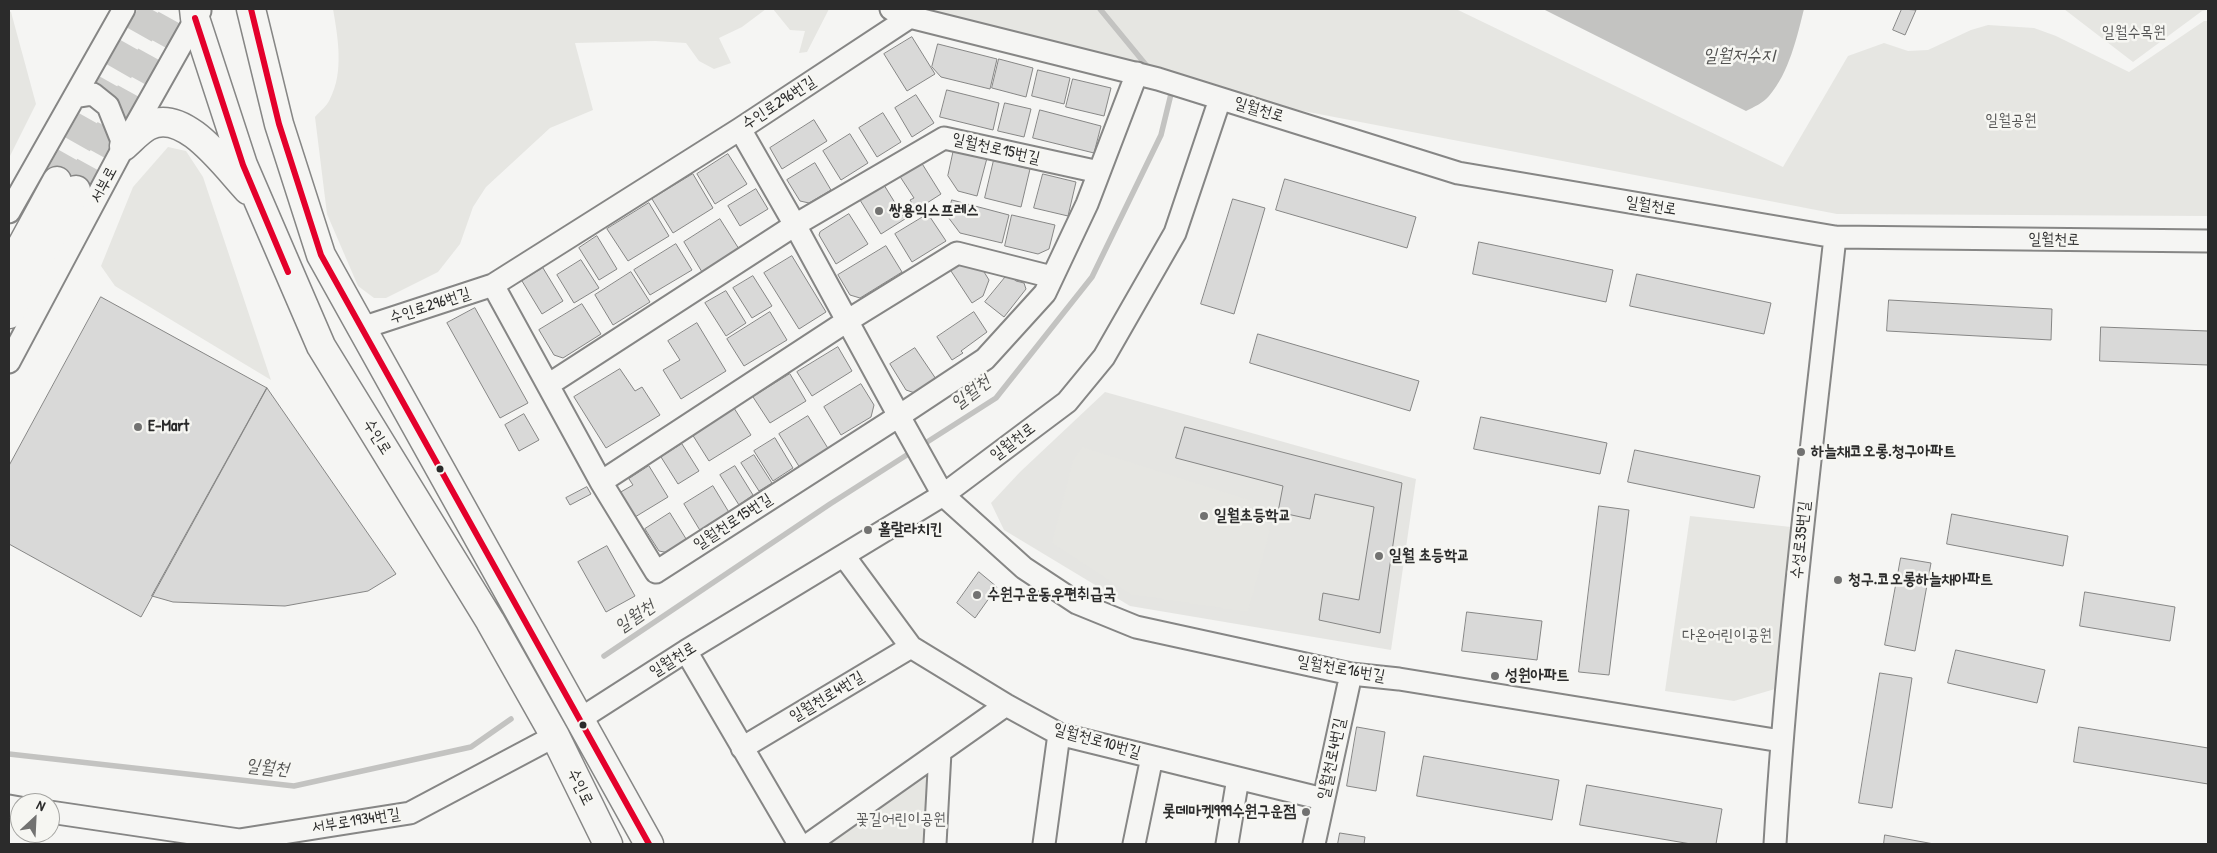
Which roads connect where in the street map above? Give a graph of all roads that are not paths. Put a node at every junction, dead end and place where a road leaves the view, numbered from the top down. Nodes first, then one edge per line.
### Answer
1 (124, 9) edge
2 (251, 9) edge
3 (197, 12) edge
4 (901, 13) edge
5 (1136, 73) junction
6 (74, 97) junction
7 (1220, 99) junction
8 (740, 129) junction
9 (124, 146) junction
10 (1099, 172) junction
11 (256, 199) junction
12 (9, 212) edge
13 (795, 225) junction
14 (1835, 237) junction
15 (2208, 241) edge
16 (9, 269) edge
17 (1052, 277) junction
18 (493, 286) junction
19 (9, 314) edge
20 (847, 322) junction
21 (362, 328) junction
22 (9, 362) edge
23 (548, 385) junction
24 (899, 416) junction
25 (601, 482) junction
26 (943, 495) junction
27 (844, 556) junction
28 (911, 647) junction
29 (686, 651) junction
30 (1351, 674) junction
31 (1006, 705) junction
32 (580, 719) junction
33 (1059, 734) junction
34 (555, 736) junction
35 (1781, 741) junction
36 (742, 748) junction
37 (940, 752) junction
38 (1152, 757) junction
39 (1238, 778) junction
40 (1323, 799) junction
41 (60, 813) edge
42 (608, 844) edge
43 (649, 844) edge
44 (799, 844) edge
45 (809, 844) edge
46 (935, 844) edge
47 (1044, 844) edge
48 (1134, 844) edge
49 (1227, 844) edge
50 (1314, 844) edge
51 (1775, 844) edge

1 - 6 street
2 - 21 main road, 수인로
3 - 9 street, 서부로
3 - 11 main road, 수인로
4 - 5 street, 수인로296번길
4 - 8 street, 수인로296번길
5 - 7 street, 수인로296번길
5 - 10 street, 일월천로15번길
6 - 9 street
6 - 12 street
7 - 14 street, 일월천로
7 - 26 street, 일월천로
8 - 13 street
8 - 18 street, 수인로296번길
9 - 11 main road
9 - 22 street, 서부로
10 - 13 street, 일월천로15번길
10 - 17 street, 일월천로15번길
11 - 34 main road, 수인로
13 - 20 street
13 - 23 street, 일월천로15번길
14 - 15 street, 일월천로
14 - 35 street, 수성로35번길
16 - 19 main road, 서부로
17 - 20 street
17 - 24 street, 일월천로15번길
18 - 21 street, 수인로296번길
18 - 23 street, 일월천로15번길
20 - 24 street
20 - 25 street
21 - 32 main road, 수인로
23 - 25 street, 일월천로15번길
24 - 25 street, 일월천로15번길
24 - 26 street
26 - 27 street, 일월천로
26 - 30 street, 일월천로16번길
27 - 28 street, 일월천로10번길
27 - 29 street, 일월천로
28 - 31 street, 일월천로10번길
28 - 36 street, 일월천로4번길
29 - 32 street, 일월천로
29 - 36 street
30 - 35 street, 일월천로16번길
30 - 40 street, 일월천로4번길
31 - 33 street, 일월천로10번길
31 - 37 street
32 - 43 main road, 수인로
33 - 38 street, 일월천로10번길
33 - 47 street
34 - 41 street, 서부로1934번길
34 - 42 main road, 수인로
35 - 51 street, 수성로35번길
36 - 44 street
37 - 45 street
37 - 46 street
38 - 39 street, 일월천로10번길
38 - 48 street
39 - 40 street, 일월천로10번길
39 - 49 street
40 - 50 street, 일월천로4번길

